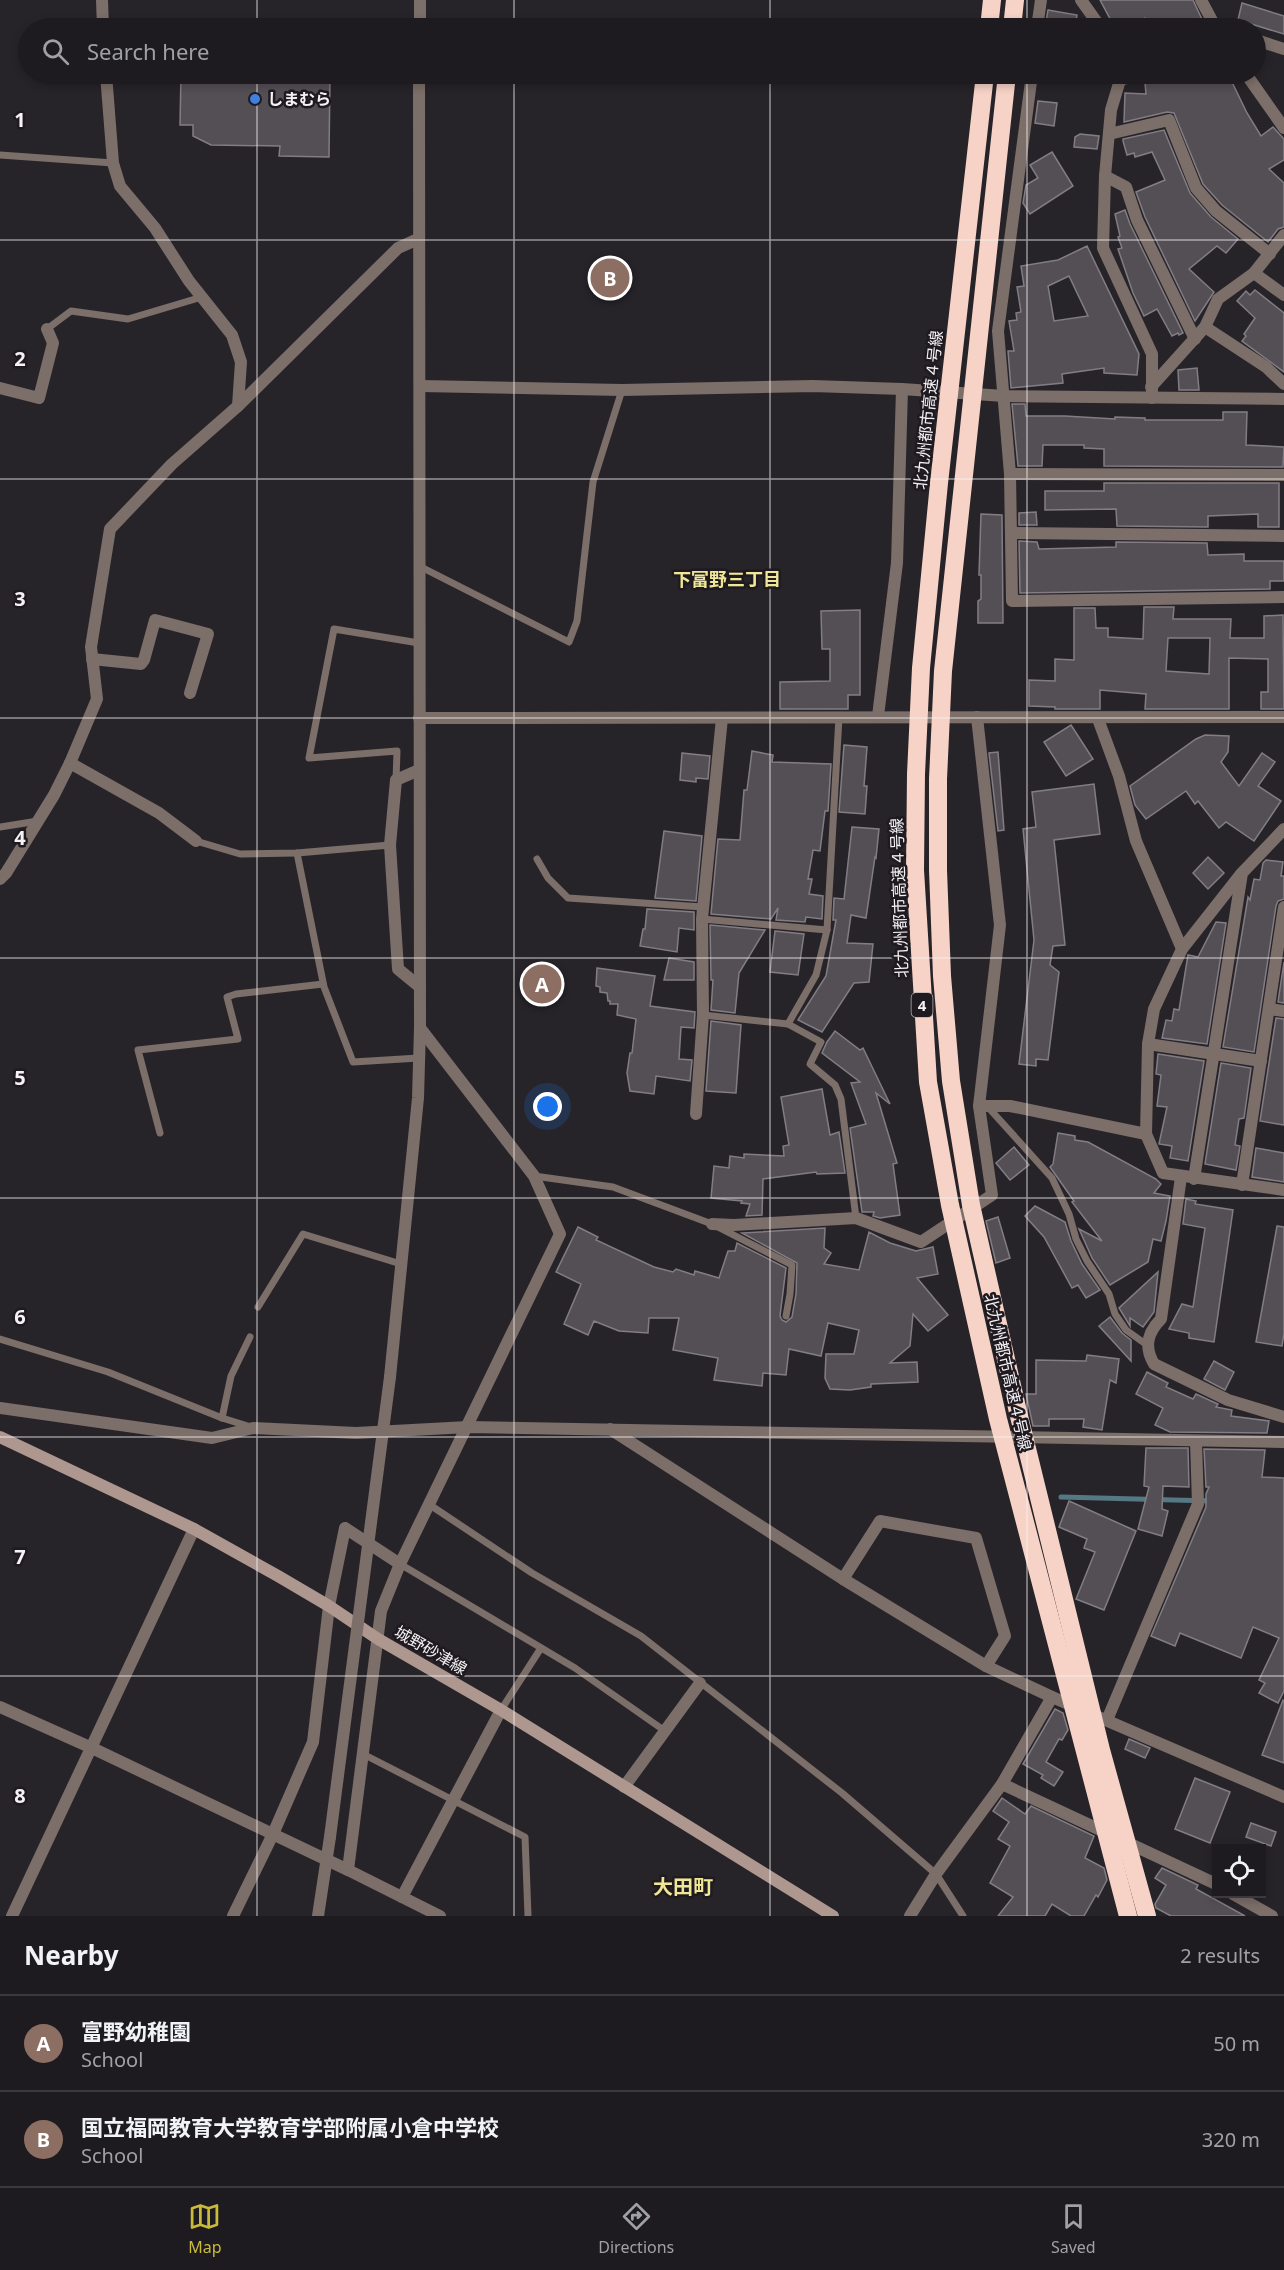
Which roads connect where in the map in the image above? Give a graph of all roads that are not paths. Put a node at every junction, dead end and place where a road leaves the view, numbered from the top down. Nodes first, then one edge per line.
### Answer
1 (102, 0) edge
2 (420, 0) edge
3 (992, 0) edge
4 (1015, 0) edge
5 (1041, 0) edge
6 (1081, 0) edge
7 (1201, 0) edge
8 (103, 18) edge
9 (420, 18) edge
10 (990, 18) edge
11 (1013, 18) edge
12 (1038, 18) edge
13 (1094, 18) edge
14 (1211, 18) edge
15 (1266, 43) edge
16 (1284, 49) edge
17 (107, 84) edge
18 (420, 84) edge
19 (984, 84) edge
20 (1006, 84) edge
21 (1031, 84) edge
22 (1118, 84) edge
23 (1254, 84) edge
24 (1282, 120) edge
25 (1109, 134) junction
26 (0, 155) edge
27 (113, 163) junction
28 (1105, 176) junction
29 (1284, 235) edge
30 (418, 239) junction
31 (1270, 254) junction
32 (1254, 273) junction
33 (1284, 295) edge
34 (202, 297) junction
35 (1205, 327) junction
36 (47, 329) joint
37 (1195, 339) junction
38 (1284, 384) edge
39 (421, 386) junction
40 (0, 388) edge
41 (902, 389) junction
42 (622, 390) junction
43 (1152, 393) junction
44 (1004, 396) junction
45 (1284, 399) edge
46 (238, 406) junction
47 (1010, 474) junction
48 (1284, 474) edge
49 (1011, 533) junction
50 (1284, 536) edge
51 (419, 566) junction
52 (1284, 597) edge
53 (419, 643) junction
54 (93, 658) junction
55 (190, 693) dead end
56 (878, 716) junction
57 (839, 717) junction
58 (977, 717) junction
59 (1284, 717) edge
60 (419, 718) junction
61 (722, 718) junction
62 (1098, 718) junction
63 (70, 763) junction
64 (419, 770) junction
65 (396, 780) junction
66 (38, 821) junction
67 (0, 827) edge
68 (1284, 829) edge
69 (196, 841) joint
70 (390, 845) junction
71 (297, 853) junction
72 (537, 859) dead end
73 (1242, 873) junction
74 (0, 879) edge
75 (1284, 907) edge
76 (703, 913) junction
77 (827, 930) junction
78 (1182, 949) junction
79 (324, 984) junction
80 (420, 987) junction
81 (1269, 1010) junction
82 (1284, 1011) edge
83 (703, 1015) junction
84 (788, 1023) junction
85 (420, 1028) junction
86 (1148, 1044) junction
87 (1214, 1053) junction
88 (419, 1058) junction
89 (1261, 1061) junction
90 (983, 1106) junction
91 (696, 1114) dead end
92 (160, 1133) dead end
93 (1146, 1134) junction
94 (534, 1176) junction
95 (1181, 1177) junction
96 (1194, 1179) junction
97 (1242, 1185) junction
98 (1284, 1190) edge
99 (856, 1218) junction
100 (712, 1224) junction
101 (401, 1264) junction
102 (258, 1307) dead end
103 (786, 1316) dead end
104 (250, 1337) dead end
105 (0, 1339) edge
106 (1147, 1345) junction
107 (0, 1408) edge
108 (1284, 1417) edge
109 (222, 1418) junction
110 (468, 1427) junction
111 (253, 1428) junction
112 (609, 1429) junction
113 (0, 1437) edge
114 (1196, 1441) junction
115 (1284, 1442) edge
116 (430, 1505) junction
117 (194, 1529) junction
118 (400, 1564) junction
119 (843, 1578) junction
120 (329, 1606) junction
121 (378, 1639) junction
122 (541, 1648) junction
123 (986, 1666) junction
124 (700, 1683) junction
125 (1052, 1697) junction
126 (0, 1707) edge
127 (501, 1710) junction
128 (1107, 1720) junction
129 (665, 1731) junction
130 (92, 1748) junction
131 (363, 1754) junction
132 (1002, 1784) junction
133 (624, 1787) junction
134 (1284, 1797) edge
135 (452, 1800) junction
136 (273, 1834) junction
137 (327, 1859) junction
138 (348, 1870) junction
139 (936, 1874) junction
140 (1212, 1882) edge
141 (402, 1897) junction
142 (1241, 1898) edge
143 (12, 1916) edge
144 (233, 1916) edge
145 (318, 1916) edge
146 (440, 1916) edge
147 (528, 1916) edge
148 (833, 1916) edge
149 (910, 1916) edge
150 (963, 1916) edge
151 (1128, 1916) edge
152 (1147, 1916) edge
153 (1272, 1916) edge

1 - 8 street
2 - 9 street
3 - 10 highway
4 - 11 highway
5 - 12 street
6 - 13 street
7 - 14 street
15 - 16 street
17 - 27 street
18 - 30 street
19 - 151 highway, 北九州都市高速４号線 / 4, bridge
20 - 152 highway, 北九州都市高速４号線 / 4, bridge
21 - 44 street
22 - 25 street
23 - 24 street
25 - 28 street
25 - 31 street
26 - 27 lane
27 - 34 street
28 - 37 street
28 - 43 street
29 - 31 street
30 - 39 street
30 - 46 street
31 - 32 street
32 - 33 street
32 - 35 street
34 - 36 lane
34 - 46 street
35 - 37 street
35 - 38 street
36 - 40 street
37 - 43 street
39 - 42 street
39 - 51 street
41 - 42 street
41 - 44 street
41 - 56 street
42 - 51 lane
43 - 44 street
43 - 45 street
44 - 47 street
46 - 54 street
47 - 48 street
47 - 49 street
49 - 50 street
49 - 52 street
51 - 53 street
53 - 60 street
53 - 65 lane
54 - 55 street
54 - 63 street
56 - 57 street
56 - 58 street
57 - 61 street
57 - 77 lane
58 - 62 street
58 - 90 street
59 - 62 street
60 - 61 street
60 - 64 street
61 - 76 street
62 - 78 street
63 - 66 street
63 - 69 street
64 - 65 street
64 - 80 street
65 - 70 street
66 - 67 lane
66 - 74 street
68 - 73 street
69 - 71 lane
70 - 71 lane
70 - 80 street
71 - 79 lane
72 - 76 lane
73 - 78 street
73 - 87 street
75 - 81 street
76 - 77 lane
76 - 83 street
77 - 84 lane
78 - 86 street
79 - 88 lane
79 - 92 lane
80 - 85 street
81 - 82 street
81 - 89 street
83 - 84 lane
83 - 91 street
84 - 99 lane
85 - 88 street
85 - 94 street
86 - 87 street
86 - 93 street
87 - 89 street
87 - 96 street
88 - 101 street
89 - 97 street
90 - 93 street
90 - 99 street
90 - 106 lane
93 - 95 street
94 - 100 lane
94 - 110 street
95 - 96 street
95 - 106 street
96 - 97 street
97 - 98 street
99 - 100 street
100 - 103 lane
101 - 102 lane
101 - 137 street, bridge
104 - 109 lane
105 - 109 lane
106 - 108 street
107 - 111 street
109 - 111 lane
110 - 111 street
110 - 112 street
110 - 116 street
112 - 114 street
112 - 119 street
113 - 117 main road, 城野砂津線
114 - 115 street
114 - 128 street
116 - 118 street
116 - 124 lane
117 - 120 main road, 城野砂津線
117 - 130 street
118 - 120 street
118 - 121 street
118 - 122 lane
119 - 123 street
119 - 123 street
120 - 121 main road, 城野砂津線
120 - 136 street
121 - 127 main road, 城野砂津線
121 - 131 street
122 - 127 lane
122 - 129 lane
123 - 125 street
124 - 129 street
124 - 139 lane
125 - 128 street
125 - 132 street
126 - 130 street
127 - 133 main road, 城野砂津線
127 - 135 street
128 - 134 street
129 - 133 street
130 - 136 street
130 - 143 street
131 - 135 lane
131 - 138 street
132 - 139 street
132 - 140 street
133 - 148 main road, 城野砂津線
135 - 141 street
135 - 147 lane
136 - 137 street
136 - 144 street
137 - 138 street
137 - 145 street
138 - 141 street
139 - 149 street
139 - 150 lane
141 - 146 street
142 - 153 street

